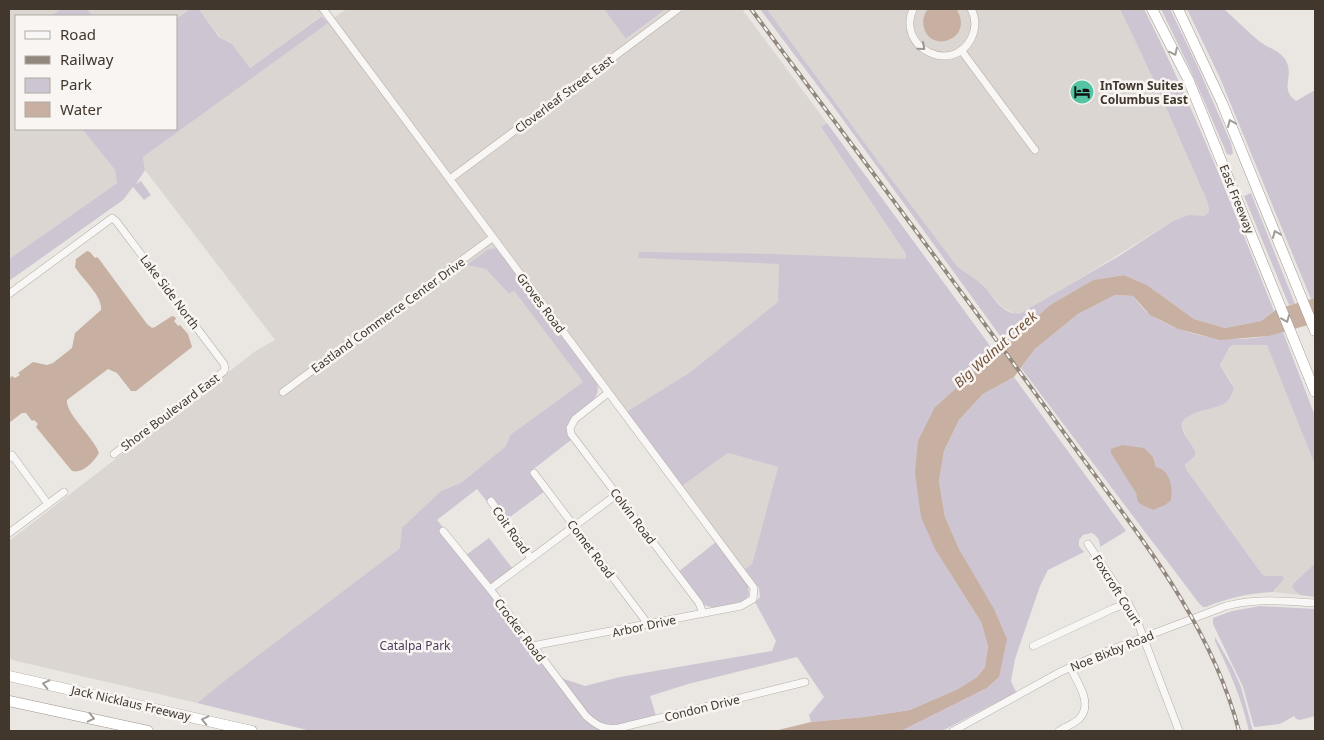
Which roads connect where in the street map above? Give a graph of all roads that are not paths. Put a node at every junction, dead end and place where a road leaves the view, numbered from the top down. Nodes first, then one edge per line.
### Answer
1 (323, 9) edge
2 (678, 9) edge
3 (913, 9) edge
4 (971, 9) edge
5 (1152, 9) edge
6 (1178, 9) edge
7 (962, 50) junction
8 (1035, 150) dead end
9 (450, 180) junction
10 (492, 238) junction
11 (10, 291) edge
12 (1315, 331) edge
13 (225, 369) joint
14 (283, 392) dead end
15 (1315, 392) edge
16 (608, 393) junction
17 (114, 454) dead end
18 (9, 458) edge
19 (534, 473) dead end
20 (64, 492) dead end
21 (616, 495) junction
22 (491, 501) dead end
23 (48, 504) junction
24 (574, 526) junction
25 (443, 531) dead end
26 (9, 533) edge
27 (1088, 544) dead end
28 (531, 558) junction
29 (490, 589) junction
30 (753, 599) joint
31 (1128, 603) junction
32 (1315, 603) edge
33 (703, 613) junction
34 (648, 624) junction
35 (1144, 637) junction
36 (532, 646) junction
37 (1033, 646) dead end
38 (1070, 667) junction
39 (9, 676) edge
40 (805, 682) dead end
41 (9, 701) edge
42 (599, 726) joint
43 (148, 731) edge
44 (252, 731) edge
45 (953, 731) edge
46 (1059, 731) edge
47 (1179, 731) edge

1 - 9 street, Groves Road
2 - 9 street, Cloverleaf Street East
3 -> 7 street
4 - 7 street
5 -> 15 highway, East Freeway
12 -> 6 highway, East Freeway
7 - 8 street
9 - 10 street, Groves Road
10 - 14 street, Eastland Commerce Center Drive
10 - 16 street, Groves Road
11 - 13 street, Lake Side North
13 - 17 street, Shore Boulevard East
16 - 21 street, Colvin Road
16 - 30 street, Groves Road
18 - 23 street
19 - 24 street, Comet Road
20 - 23 street
21 - 24 street
21 - 33 street, Colvin Road
22 - 28 street, Coit Road
23 - 26 street
24 - 28 street
24 - 34 street, Comet Road
25 - 29 street, Crocker Road
27 - 31 street, Foxcroft Court
28 - 29 street
29 - 36 street, Crocker Road
30 - 33 street, Arbor Drive
31 - 35 street, Foxcroft Court
31 - 37 street
32 - 35 street, Noe Bixby Road
33 - 34 street, Arbor Drive
34 - 36 street, Arbor Drive
35 - 38 street, Noe Bixby Road
35 - 47 street, Foxcroft Court
36 - 42 street, Crocker Road
38 - 45 street, Noe Bixby Road
38 - 46 street
44 -> 39 highway, Jack Nicklaus Freeway
40 - 42 street, Condon Drive
41 -> 43 highway, Jack Nicklaus Freeway

